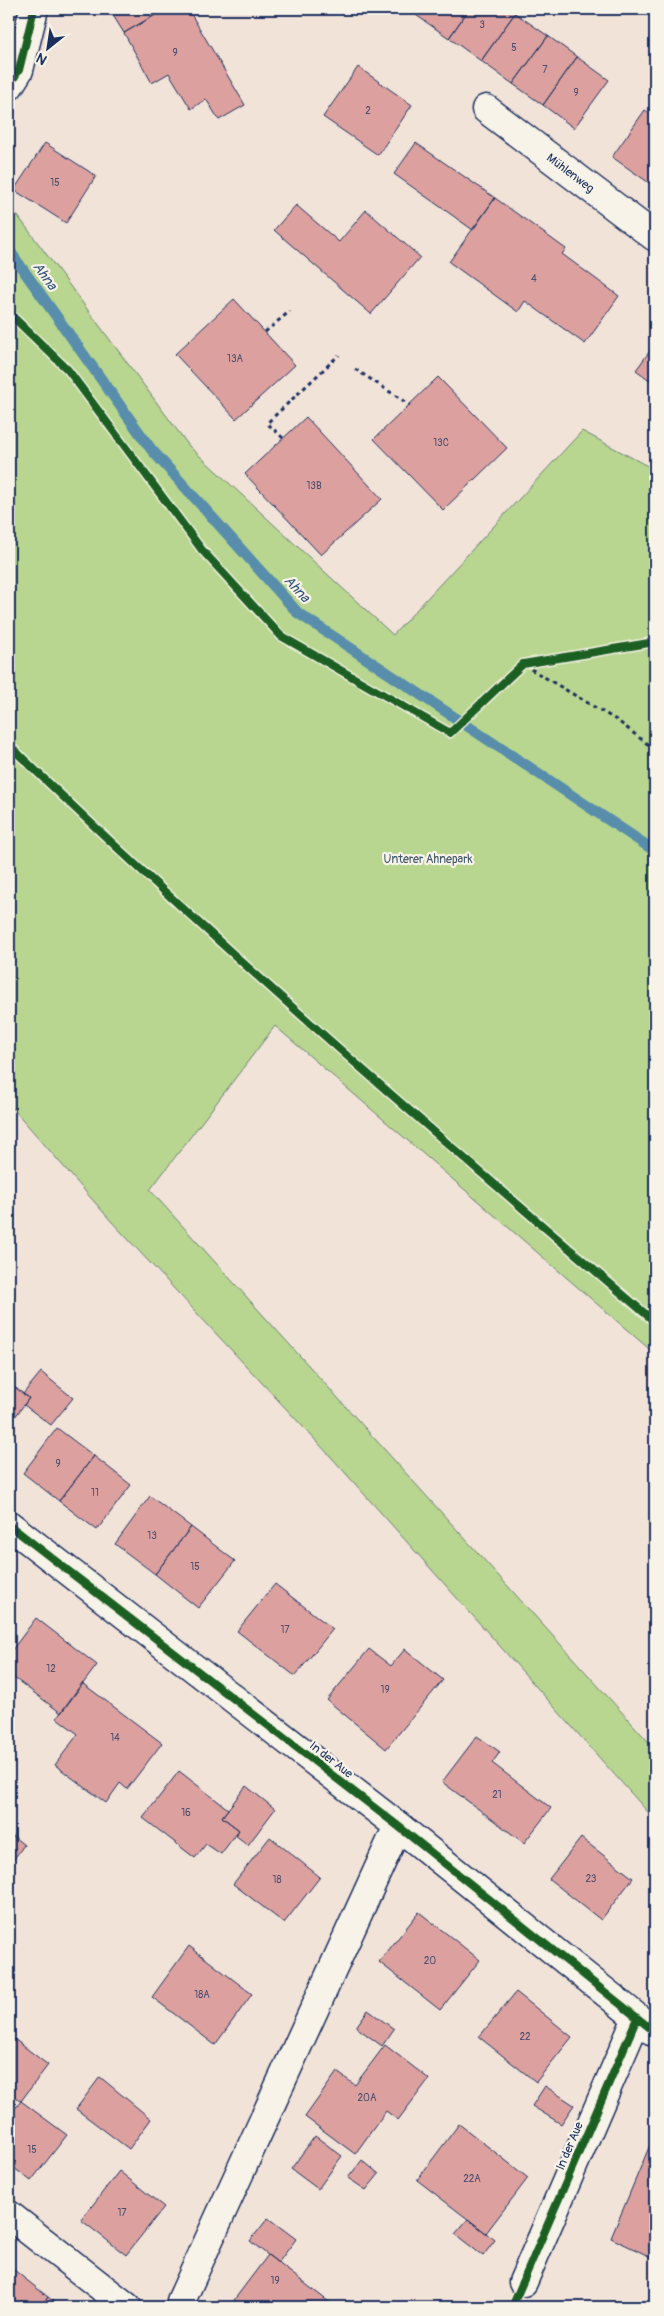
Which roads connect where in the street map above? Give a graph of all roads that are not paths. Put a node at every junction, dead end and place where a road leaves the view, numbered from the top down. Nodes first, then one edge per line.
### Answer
1 (34, 9) edge
2 (9, 86) edge
3 (486, 109) dead end
4 (655, 237) edge
5 (9, 1525) edge
6 (398, 1826) junction
7 (646, 2025) edge
8 (9, 2215) edge
9 (523, 2282) dead end
10 (182, 2305) edge
11 (127, 2307) edge

1 - 2 street
3 - 4 street, Mühlenweg
5 - 6 street, In der Aue
6 - 7 street, In der Aue
6 - 10 street
7 - 9 street, In der Aue
8 - 11 street

